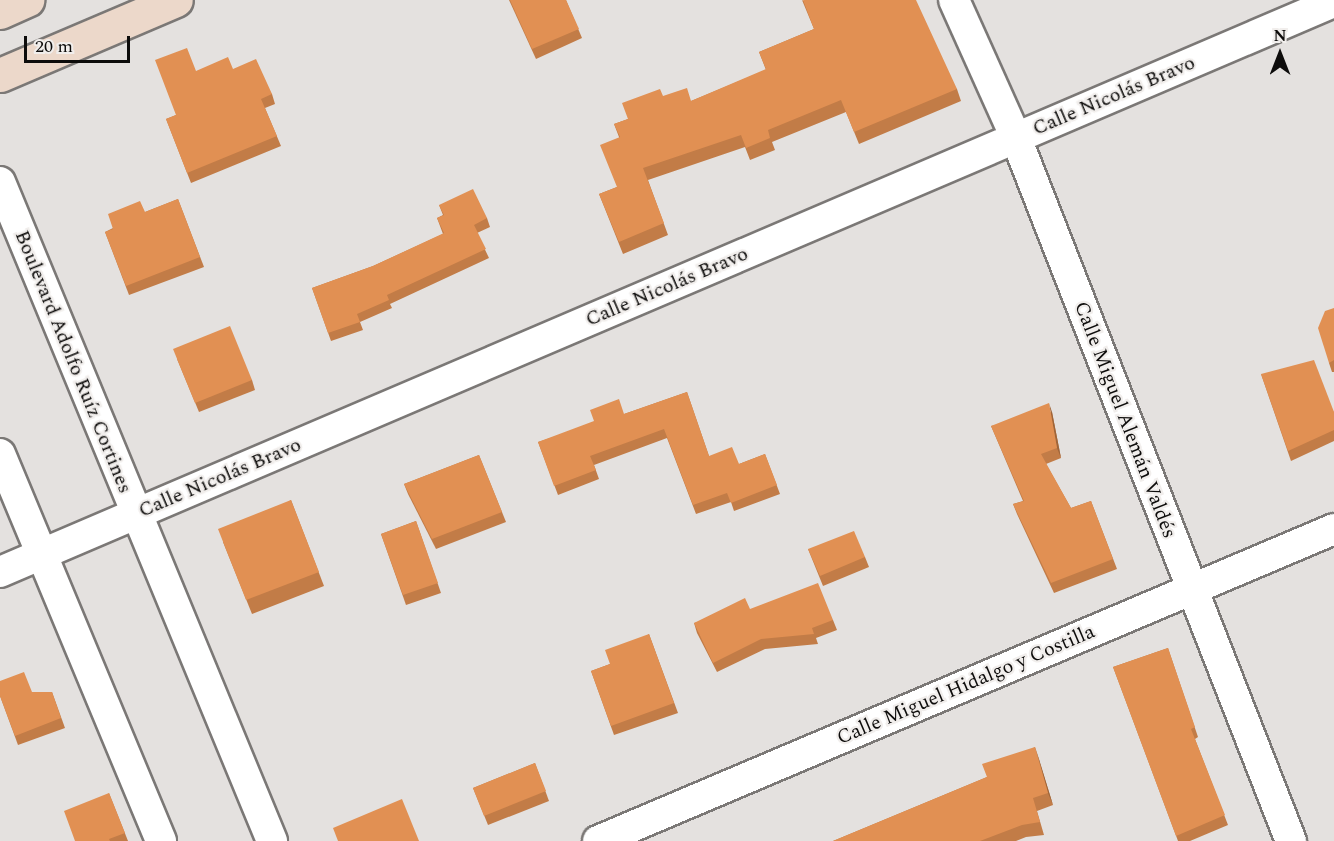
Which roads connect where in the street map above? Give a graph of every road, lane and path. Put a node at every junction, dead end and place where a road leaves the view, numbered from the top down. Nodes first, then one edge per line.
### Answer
1 (27, 0) edge
2 (176, 0) edge
3 (954, 0) edge
4 (1334, 2) edge
5 (0, 12) edge
6 (0, 75) edge
7 (1016, 138) junction
8 (0, 182) edge
9 (0, 454) edge
10 (135, 514) junction
11 (1334, 529) edge
12 (42, 554) junction
13 (0, 572) edge
14 (1190, 589) junction
15 (161, 841) edge
16 (272, 841) edge
17 (598, 841) edge
18 (1290, 841) edge

1 - 5 street
2 - 6 street
3 - 7 street, Calle Miguel Alemán Valdés
4 - 7 street, Calle Nicolás Bravo
7 - 10 street, Calle Nicolás Bravo
7 - 14 street, Calle Miguel Alemán Valdés
8 - 10 street, Boulevard Adolfo Ruíz Cortines
9 - 12 street
10 - 12 street, Calle Nicolás Bravo
10 - 16 street, Boulevard Adolfo Ruíz Cortines
11 - 14 street, Calle Miguel Hidalgo y Costilla
12 - 13 street, Calle Nicolás Bravo
12 - 15 street
14 - 17 street, Calle Miguel Hidalgo y Costilla
14 - 18 street, Calle Miguel Alemán Valdés

